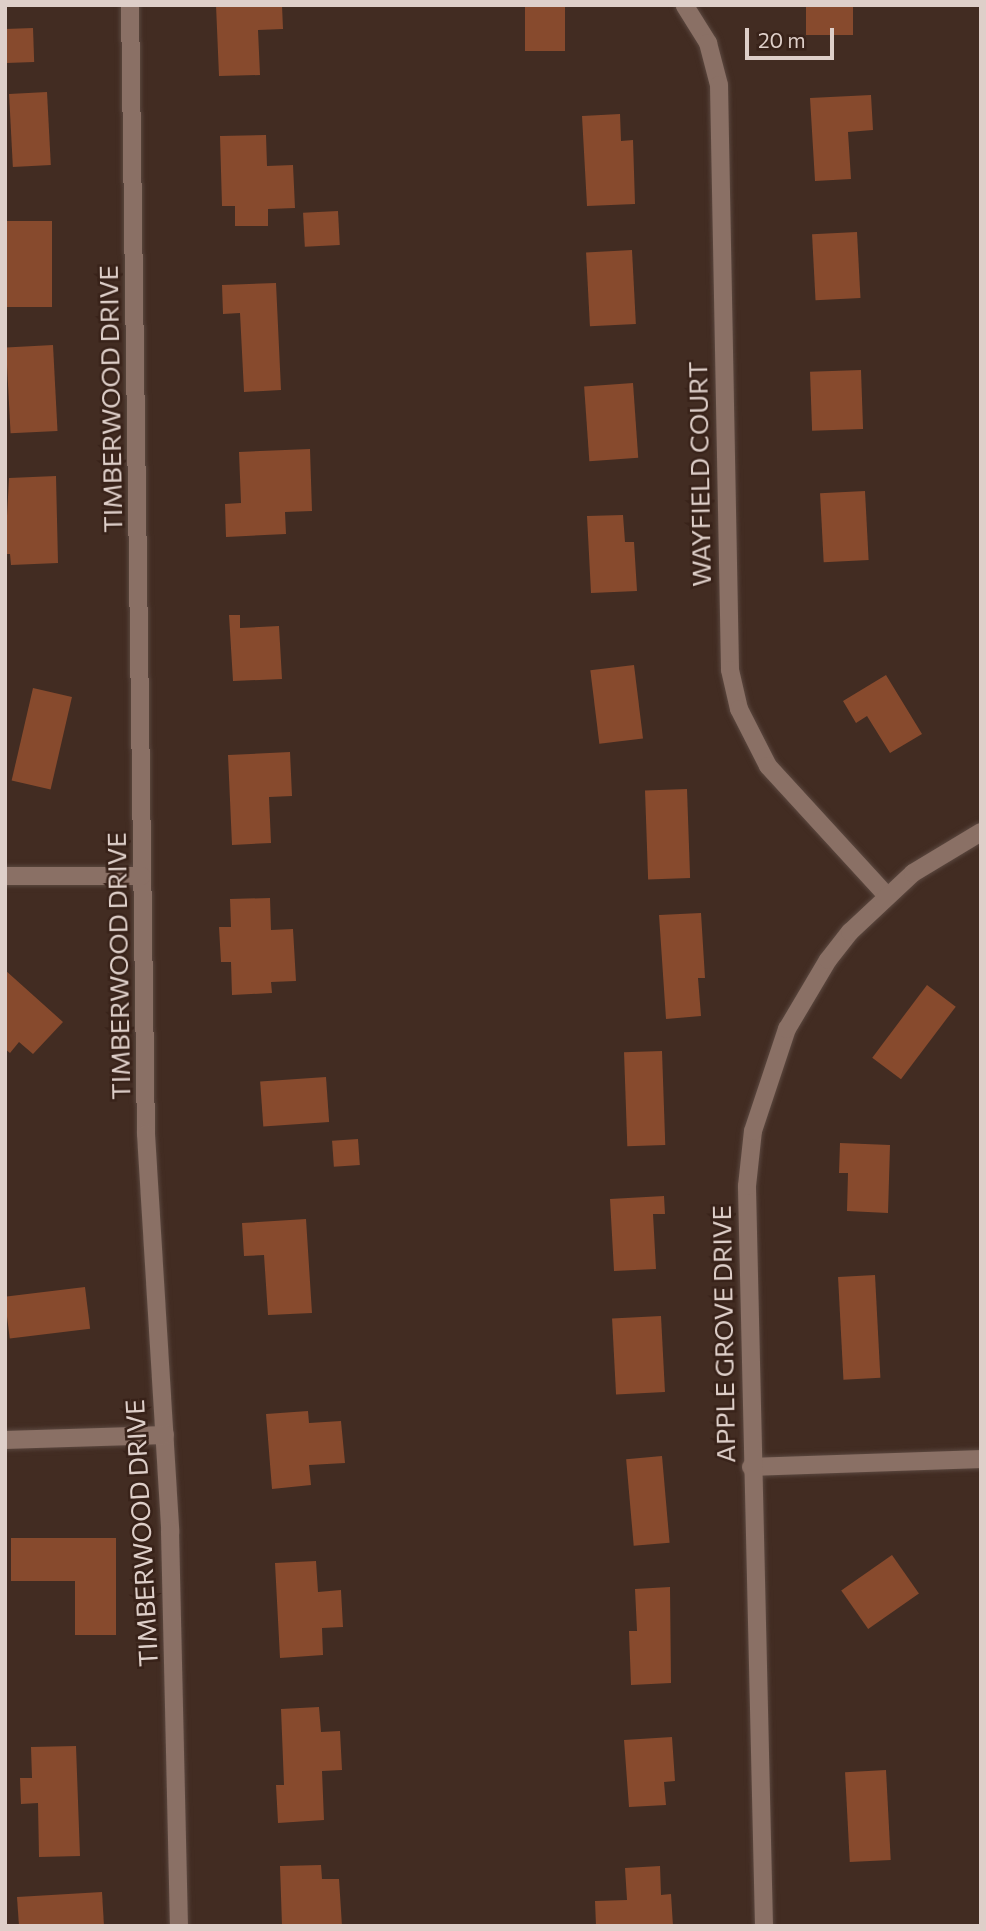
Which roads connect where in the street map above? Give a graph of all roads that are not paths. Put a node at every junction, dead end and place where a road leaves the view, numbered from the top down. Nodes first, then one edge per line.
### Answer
1 (130, 5) edge
2 (685, 6) edge
3 (981, 832) edge
4 (142, 876) junction
5 (5, 877) edge
6 (886, 895) junction
7 (165, 1435) junction
8 (5, 1440) edge
9 (981, 1459) edge
10 (751, 1467) junction
11 (179, 1926) edge
12 (764, 1926) edge

1 - 4 street, TIMBERWOOD DRIVE
2 - 6 street, WAYFIELD COURT
3 - 6 street, APPLE GROVE DRIVE
4 - 5 street
4 - 7 street, TIMBERWOOD DRIVE
6 - 10 street, APPLE GROVE DRIVE
7 - 8 street
7 - 11 street, TIMBERWOOD DRIVE
9 - 10 street
10 - 12 street, APPLE GROVE DRIVE

